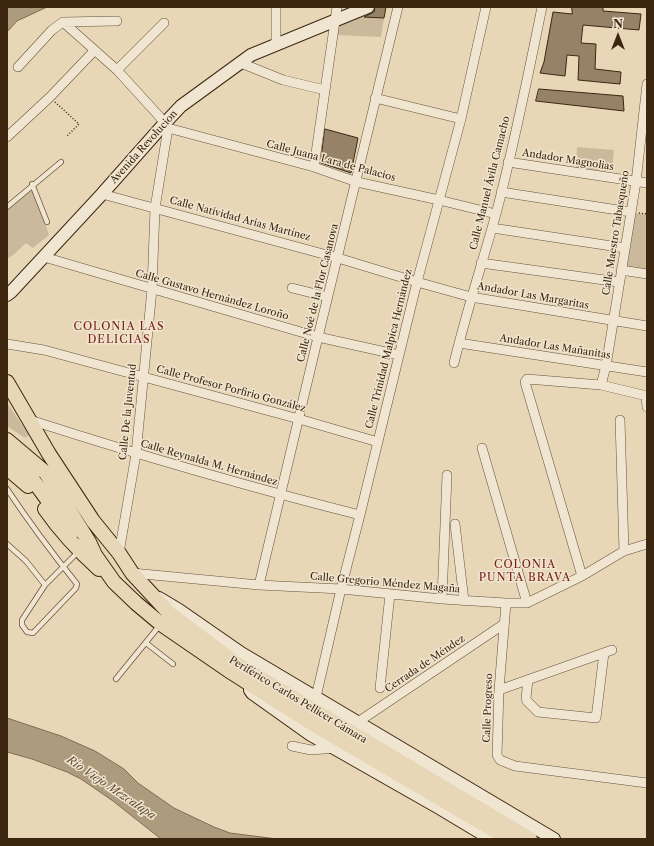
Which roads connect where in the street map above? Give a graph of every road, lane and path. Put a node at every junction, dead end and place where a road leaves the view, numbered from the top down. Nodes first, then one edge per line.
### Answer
1 (276, 7) edge
2 (337, 7) edge
3 (368, 7) edge
4 (398, 7) edge
5 (486, 7) edge
6 (542, 7) edge
7 (117, 21) dead end
8 (62, 22) junction
9 (335, 22) junction
10 (164, 23) dead end
11 (276, 45) junction
12 (94, 51) junction
13 (241, 63) junction
14 (18, 67) dead end
15 (118, 70) junction
16 (647, 84) edge
17 (325, 90) junction
18 (50, 97) junction
19 (375, 98) junction
20 (461, 119) junction
21 (166, 126) junction
22 (67, 136) dead end
23 (7, 137) edge
24 (61, 162) dead end
25 (508, 162) junction
26 (314, 167) junction
27 (357, 182) junction
28 (636, 182) junction
29 (647, 183) edge
30 (32, 184) junction
31 (501, 192) junction
32 (102, 194) junction
33 (439, 200) junction
34 (7, 207) edge
35 (155, 208) junction
36 (631, 212) junction
37 (496, 214) junction
38 (47, 222) dead end
39 (492, 228) junction
40 (625, 248) junction
41 (44, 257) junction
42 (338, 258) junction
43 (481, 263) junction
44 (621, 270) junction
45 (647, 274) edge
46 (417, 282) junction
47 (619, 282) junction
48 (292, 288) dead end
49 (152, 289) junction
50 (8, 291) edge
51 (328, 297) junction
52 (471, 297) junction
53 (7, 304) edge
54 (613, 321) junction
55 (647, 326) edge
56 (318, 337) junction
57 (459, 343) junction
58 (7, 344) edge
59 (399, 355) junction
60 (454, 363) dead end
61 (606, 366) junction
62 (647, 372) edge
63 (143, 376) junction
64 (601, 385) junction
65 (9, 388) edge
66 (647, 396) edge
67 (647, 407) edge
68 (299, 419) junction
69 (30, 420) junction
70 (620, 420) dead end
71 (7, 440) edge
72 (378, 442) junction
73 (482, 448) dead end
74 (7, 453) edge
75 (136, 454) junction
76 (7, 468) edge
77 (447, 475) dead end
78 (7, 489) edge
79 (281, 495) junction
80 (360, 515) junction
81 (455, 524) dead end
82 (7, 544) edge
83 (647, 544) edge
84 (84, 546) junction
85 (624, 551) junction
86 (119, 553) junction
87 (63, 566) junction
88 (132, 573) junction
89 (582, 576) junction
90 (45, 585) junction
91 (260, 585) junction
92 (340, 589) junction
93 (390, 594) junction
94 (154, 596) junction
95 (442, 599) junction
96 (464, 601) junction
97 (527, 602) junction
98 (506, 603) junction
99 (162, 624) junction
100 (504, 624) junction
101 (146, 643) junction
102 (173, 664) dead end
103 (116, 679) dead end
104 (528, 680) junction
105 (380, 688) dead end
106 (499, 690) junction
107 (316, 697) junction
108 (358, 722) junction
109 (338, 744) junction
110 (292, 746) dead end
111 (647, 783) edge
112 (491, 839) edge
113 (509, 839) edge
114 (530, 839) edge
115 (554, 839) edge

1 - 11 street
2 - 9 street
3 - 9 street, Avenida Revolucion
4 - 19 street, Calle Noé de la Flor Casanova
5 - 20 street, Calle Trinidad Malpica Hernández
6 - 25 street, Calle Manuel Ávila Camacho
7 - 8 street
8 - 12 street
8 - 14 street
9 - 11 street, Avenida Revolucion
9 - 17 street
10 - 15 street
11 - 13 street, Avenida Revolucion
12 - 15 street
12 - 18 street
13 - 17 street
13 - 21 street, Avenida Revolucion
15 - 21 street
16 - 28 street, Calle Maestro Tabasqueño
17 - 26 street
18 - 22 path
18 - 23 street
19 - 20 street
19 - 27 street, Calle Noé de la Flor Casanova
20 - 33 street, Calle Trinidad Malpica Hernández
21 - 26 street, Calle Juana Lara de Palacios
21 - 32 street, Avenida Revolucion
21 - 35 street, Calle De la Juventud
24 - 30 lane
25 - 28 street, Andador Magnolias
25 - 31 street, Calle Manuel Ávila Camacho
26 - 27 street, Calle Juana Lara de Palacios
27 - 33 street, Calle Juana Lara de Palacios
27 - 42 street, Calle Noé de la Flor Casanova
28 - 29 street, Andador Magnolias
28 - 36 street, Calle Maestro Tabasqueño
30 - 34 lane
30 - 38 lane
31 - 36 street
31 - 37 street, Calle Manuel Ávila Camacho
32 - 35 street, Calle Natividad Arias Martínez
32 - 41 street, Avenida Revolucion
33 - 37 street, Calle Juana Lara de Palacios
33 - 46 street, Calle Trinidad Malpica Hernández
35 - 42 street, Calle Natividad Arias Martínez
35 - 49 street, Calle De la Juventud
36 - 40 street, Calle Maestro Tabasqueño
37 - 39 street, Calle Manuel Ávila Camacho
39 - 40 street
39 - 43 street, Calle Manuel Ávila Camacho
40 - 44 street, Calle Maestro Tabasqueño
41 - 49 street, Calle Gustavo Hernández Loroño
41 - 50 street, Avenida Revolucion
42 - 46 street, Calle Natividad Arias Martínez
42 - 51 street, Calle Noé de la Flor Casanova
43 - 47 street
43 - 52 street, Calle Manuel Ávila Camacho
44 - 45 street
44 - 47 street, Calle Maestro Tabasqueño
46 - 52 street, Andador Las Margaritas
46 - 59 street, Calle Trinidad Malpica Hernández
47 - 54 street, Calle Maestro Tabasqueño
48 - 51 street
49 - 56 street, Calle Gustavo Hernández Loroño
49 - 63 street, Calle De la Juventud
50 - 53 street
51 - 56 street, Calle Noé de la Flor Casanova
52 - 54 street, Andador Las Margaritas
52 - 57 street, Calle Manuel Ávila Camacho
54 - 55 street, Andador Las Margaritas
54 - 61 street, Calle Maestro Tabasqueño
56 - 59 street, Calle Gustavo Hernández Loroño
56 - 68 street, Calle Noé de la Flor Casanova
57 - 60 street, Calle Manuel Ávila Camacho
57 - 61 street, Andador Las Mañanitas
58 - 63 street, Calle Profesor Porfirio González
59 - 72 street, Calle Trinidad Malpica Hernández
61 - 62 street, Andador Las Mañanitas
61 - 64 street, Calle Maestro Tabasqueño
63 - 68 street, Calle Profesor Porfirio González
63 - 75 street, Calle De la Juventud
64 - 66 street
64 - 89 street
65 - 69 main road, Periférico Carlos Pellicer Cámara
66 - 67 street
68 - 72 street, Calle Profesor Porfirio González
68 - 79 street, Calle Noé de la Flor Casanova
69 - 75 street, Calle Reynalda M. Hernández
69 - 86 main road, Periférico Carlos Pellicer Cámara
70 - 85 street
71 - 84 main road
72 - 80 street, Calle Trinidad Malpica Hernández
73 - 97 street
74 - 84 main road
75 - 79 street, Calle Reynalda M. Hernández
75 - 86 street, Calle De la Juventud
76 - 84 main road
77 - 95 street
78 - 87 lane
79 - 80 street, Calle Reynalda M. Hernández
79 - 91 street, Calle Noé de la Flor Casanova
80 - 92 street, Calle Trinidad Malpica Hernández
81 - 96 street
82 - 90 lane
83 - 85 street, Calle Gregorio Méndez Magaña
84 - 87 lane
84 - 88 main road
84 - 99 main road, Periférico Carlos Pellicer Cámara
85 - 89 street, Calle Gregorio Méndez Magaña
86 - 88 main road, Periférico Carlos Pellicer Cámara
87 - 90 lane
87 - 90 lane
88 - 91 street, Calle Gregorio Méndez Magaña
88 - 94 main road, Periférico Carlos Pellicer Cámara
89 - 97 street, Calle Gregorio Méndez Magaña
91 - 92 street, Calle Gregorio Méndez Magaña
92 - 93 street, Calle Gregorio Méndez Magaña
92 - 107 street, Calle Trinidad Malpica Hernández
93 - 95 street, Calle Gregorio Méndez Magaña
93 - 105 street
94 - 107 street
94 - 114 main road, Periférico Carlos Pellicer Cámara
95 - 96 street, Calle Gregorio Méndez Magaña
96 - 98 street, Calle Gregorio Méndez Magaña
97 - 98 street, Calle Gregorio Méndez Magaña
98 - 100 street, Calle Progreso
99 - 101 lane
99 - 109 main road, Periférico Carlos Pellicer Cámara
100 - 106 street, Calle Progreso
100 - 108 street, Cerrada de Méndez
101 - 102 lane
101 - 103 lane
104 - 104 street
104 - 106 street
106 - 111 street, Calle Progreso
107 - 108 street
108 - 115 street
109 - 110 street
109 - 112 street
109 - 113 main road, Periférico Carlos Pellicer Cámara

